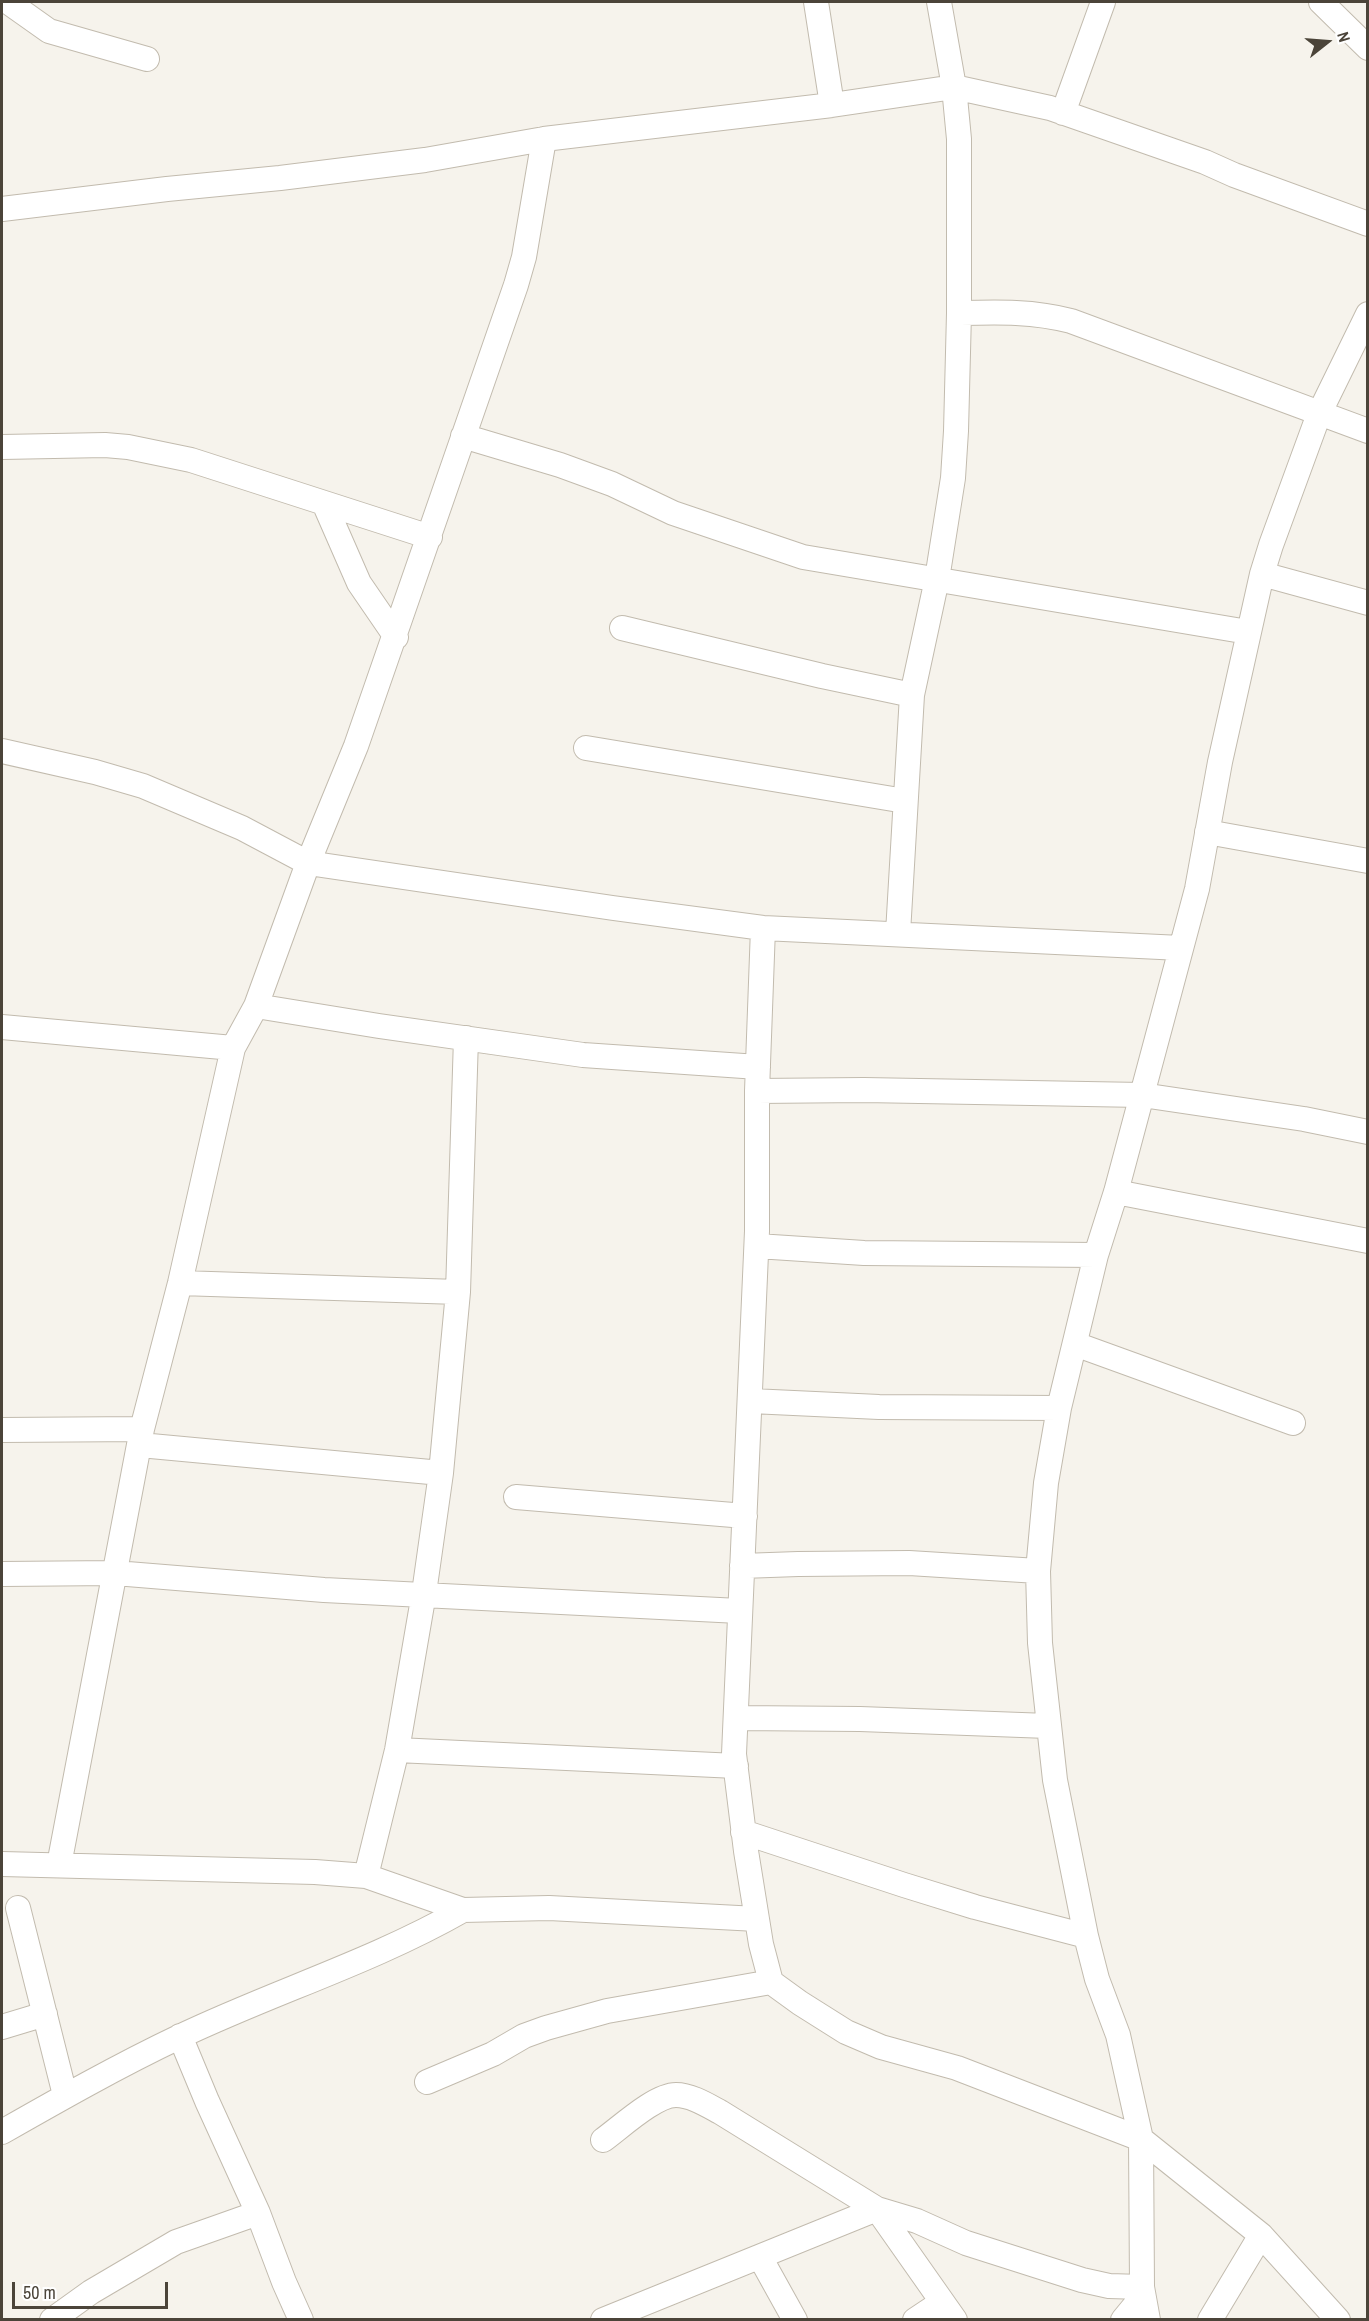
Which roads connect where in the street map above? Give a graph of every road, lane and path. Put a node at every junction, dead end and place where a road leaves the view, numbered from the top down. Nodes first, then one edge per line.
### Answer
1 (8, 2) edge
2 (816, 2) edge
3 (939, 2) edge
4 (1103, 2) edge
5 (1321, 2) edge
6 (1368, 48) edge
7 (147, 59) dead end
8 (954, 87) junction
9 (832, 105) junction
10 (1063, 114) junction
11 (544, 139) junction
12 (2, 209) edge
13 (1368, 224) edge
14 (959, 313) junction
15 (1368, 314) edge
16 (1319, 414) junction
17 (1368, 431) edge
18 (463, 436) junction
19 (2, 447) edge
20 (324, 503) junction
21 (430, 537) junction
22 (1262, 574) junction
23 (936, 579) junction
24 (1368, 603) edge
25 (622, 628) dead end
26 (1248, 632) junction
27 (396, 637) junction
28 (912, 695) junction
29 (586, 748) dead end
30 (2, 751) edge
31 (905, 801) junction
32 (1207, 832) junction
33 (1368, 861) edge
34 (308, 864) junction
35 (763, 928) junction
36 (898, 933) junction
37 (1181, 948) junction
38 (256, 1006) junction
39 (2, 1027) edge
40 (466, 1038) junction
41 (233, 1048) junction
42 (758, 1067) junction
43 (757, 1091) junction
44 (1143, 1095) junction
45 (1368, 1132) edge
46 (1116, 1192) junction
47 (1368, 1241) edge
48 (757, 1246) junction
49 (1096, 1255) junction
50 (180, 1283) junction
51 (458, 1292) junction
52 (1075, 1344) junction
53 (751, 1401) junction
54 (1059, 1408) junction
55 (1293, 1423) dead end
56 (2, 1430) edge
57 (141, 1437) junction
58 (441, 1473) junction
59 (516, 1497) dead end
60 (745, 1516) junction
61 (742, 1566) junction
62 (1038, 1571) junction
63 (116, 1573) junction
64 (2, 1574) edge
65 (424, 1593) junction
66 (739, 1611) junction
67 (736, 1718) junction
68 (1048, 1726) junction
69 (397, 1750) junction
70 (736, 1766) junction
71 (744, 1832) junction
72 (2, 1864) edge
73 (59, 1865) junction
74 (366, 1876) junction
75 (18, 1908) dead end
76 (463, 1910) junction
77 (757, 1918) junction
78 (1086, 1936) junction
79 (771, 1982) junction
80 (45, 2014) junction
81 (2, 2027) edge
82 (180, 2036) junction
83 (427, 2082) dead end
84 (65, 2095) junction
85 (2, 2132) edge
86 (1141, 2139) junction
87 (603, 2140) dead end
88 (877, 2209) junction
89 (258, 2213) junction
90 (1261, 2235) junction
91 (760, 2257) junction
92 (1144, 2301) edge
93 (949, 2311) edge
94 (52, 2319) edge
95 (301, 2319) edge
96 (603, 2319) edge
97 (795, 2319) edge
98 (915, 2319) edge
99 (1123, 2319) edge
100 (1210, 2319) edge
101 (1338, 2319) edge

1 - 7 street
2 - 9 street
3 - 8 street
4 - 10 street
5 - 6 street
8 - 9 street
8 - 10 street
8 - 14 street
9 - 11 street
10 - 13 street
11 - 12 street
11 - 18 street
14 - 16 street
14 - 23 street
15 - 16 street
16 - 17 street
16 - 22 street
18 - 21 street
18 - 23 street
19 - 20 street
20 - 21 street
20 - 27 street
21 - 27 street
22 - 24 street
22 - 26 street
23 - 26 street
23 - 28 street
25 - 28 street
26 - 32 street
27 - 34 street
28 - 31 street
29 - 31 street
30 - 34 street
31 - 36 street
32 - 33 street
32 - 37 street
34 - 35 street
34 - 38 street
35 - 36 street
35 - 42 street
36 - 37 street
37 - 44 street
38 - 40 street
38 - 41 street
39 - 41 street
40 - 42 street
40 - 51 street
41 - 50 street
42 - 43 street
43 - 44 street
43 - 48 street
44 - 45 street
44 - 46 street
46 - 47 street
46 - 49 street
48 - 49 street
48 - 53 street
49 - 52 street
50 - 51 street
50 - 57 street
51 - 58 street
52 - 54 street
52 - 55 street
53 - 54 street
53 - 60 street
54 - 62 street
56 - 57 street
57 - 58 street
57 - 63 street
58 - 65 street
59 - 60 street
60 - 61 street
61 - 62 street
61 - 66 street
62 - 68 street
63 - 64 street
63 - 65 street
63 - 73 street
65 - 66 street
65 - 69 street
66 - 67 street
67 - 68 street
67 - 70 street
68 - 78 street
69 - 70 street
69 - 74 street
70 - 71 street
71 - 77 street
71 - 78 street
72 - 73 street
73 - 74 street
74 - 76 street
75 - 80 street
76 - 77 street
76 - 82 street
77 - 79 street
78 - 86 street
79 - 83 street
79 - 86 street
80 - 81 street
80 - 84 street
82 - 84 street
82 - 89 street
84 - 85 street
86 - 90 street
86 - 92 street
87 - 88 street
88 - 91 street
88 - 92 street
88 - 93 street
89 - 94 street
89 - 95 street
90 - 100 street
90 - 101 street
91 - 96 street
91 - 97 street
92 - 99 street
93 - 98 street

